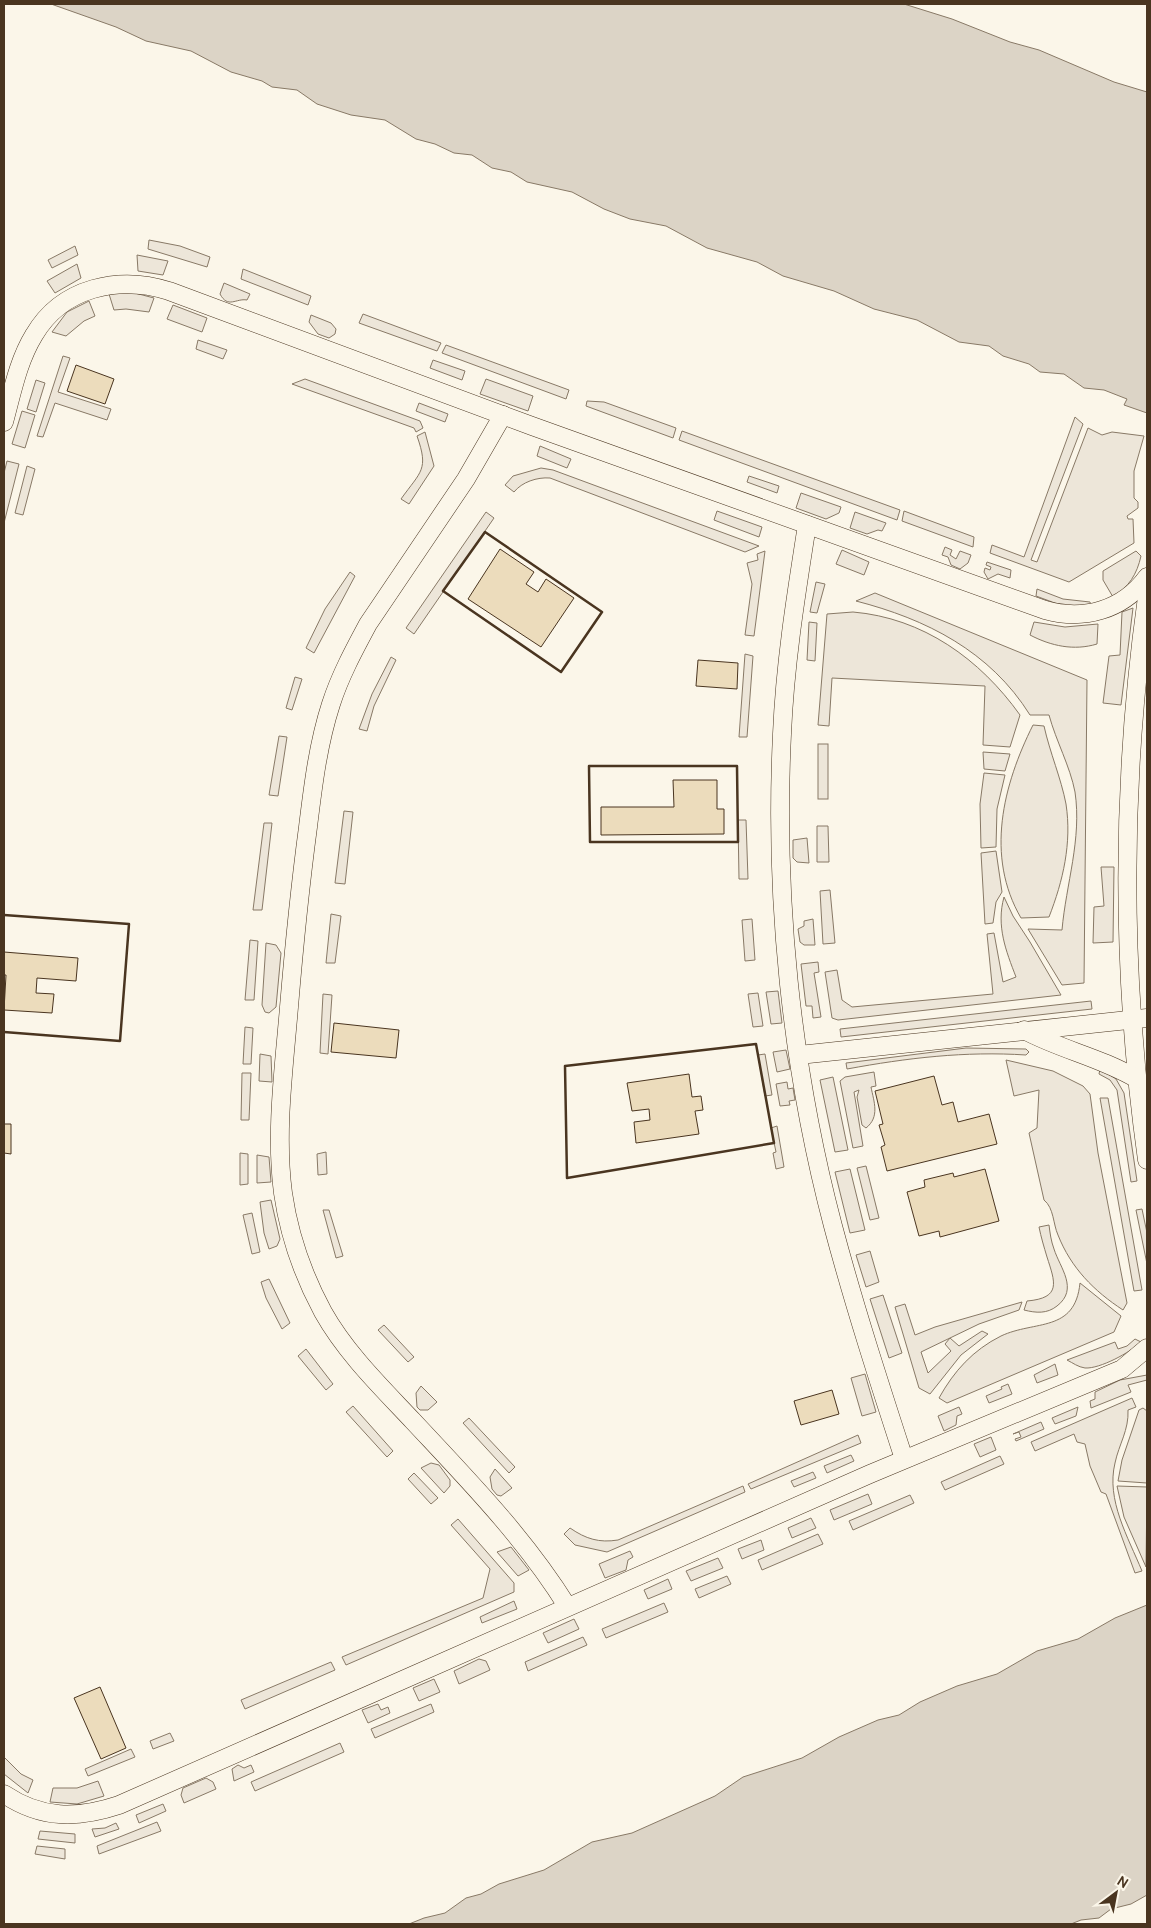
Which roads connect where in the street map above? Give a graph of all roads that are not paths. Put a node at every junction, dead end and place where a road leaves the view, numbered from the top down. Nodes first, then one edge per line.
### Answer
1 (503, 415) junction
2 (4, 422) edge
3 (807, 525) junction
4 (1147, 577) edge
5 (1147, 597) edge
6 (1139, 979) edge
7 (1140, 1018) edge
8 (1023, 1030) junction
9 (798, 1055) junction
10 (1137, 1079) junction
11 (1147, 1160) edge
12 (1147, 1348) edge
13 (1147, 1367) edge
14 (1122, 1369) junction
15 (904, 1459) junction
16 (567, 1606) junction
17 (4, 1794) edge

1 - 2 street
1 - 3 street
1 - 16 street
3 - 4 street
3 - 9 street
5 - 6 street
6 - 7 street
7 - 8 street
7 - 10 street
8 - 9 street
8 - 10 street
9 - 15 street
10 - 11 street
12 - 14 street
13 - 14 street
14 - 15 street
15 - 16 street
16 - 17 street

